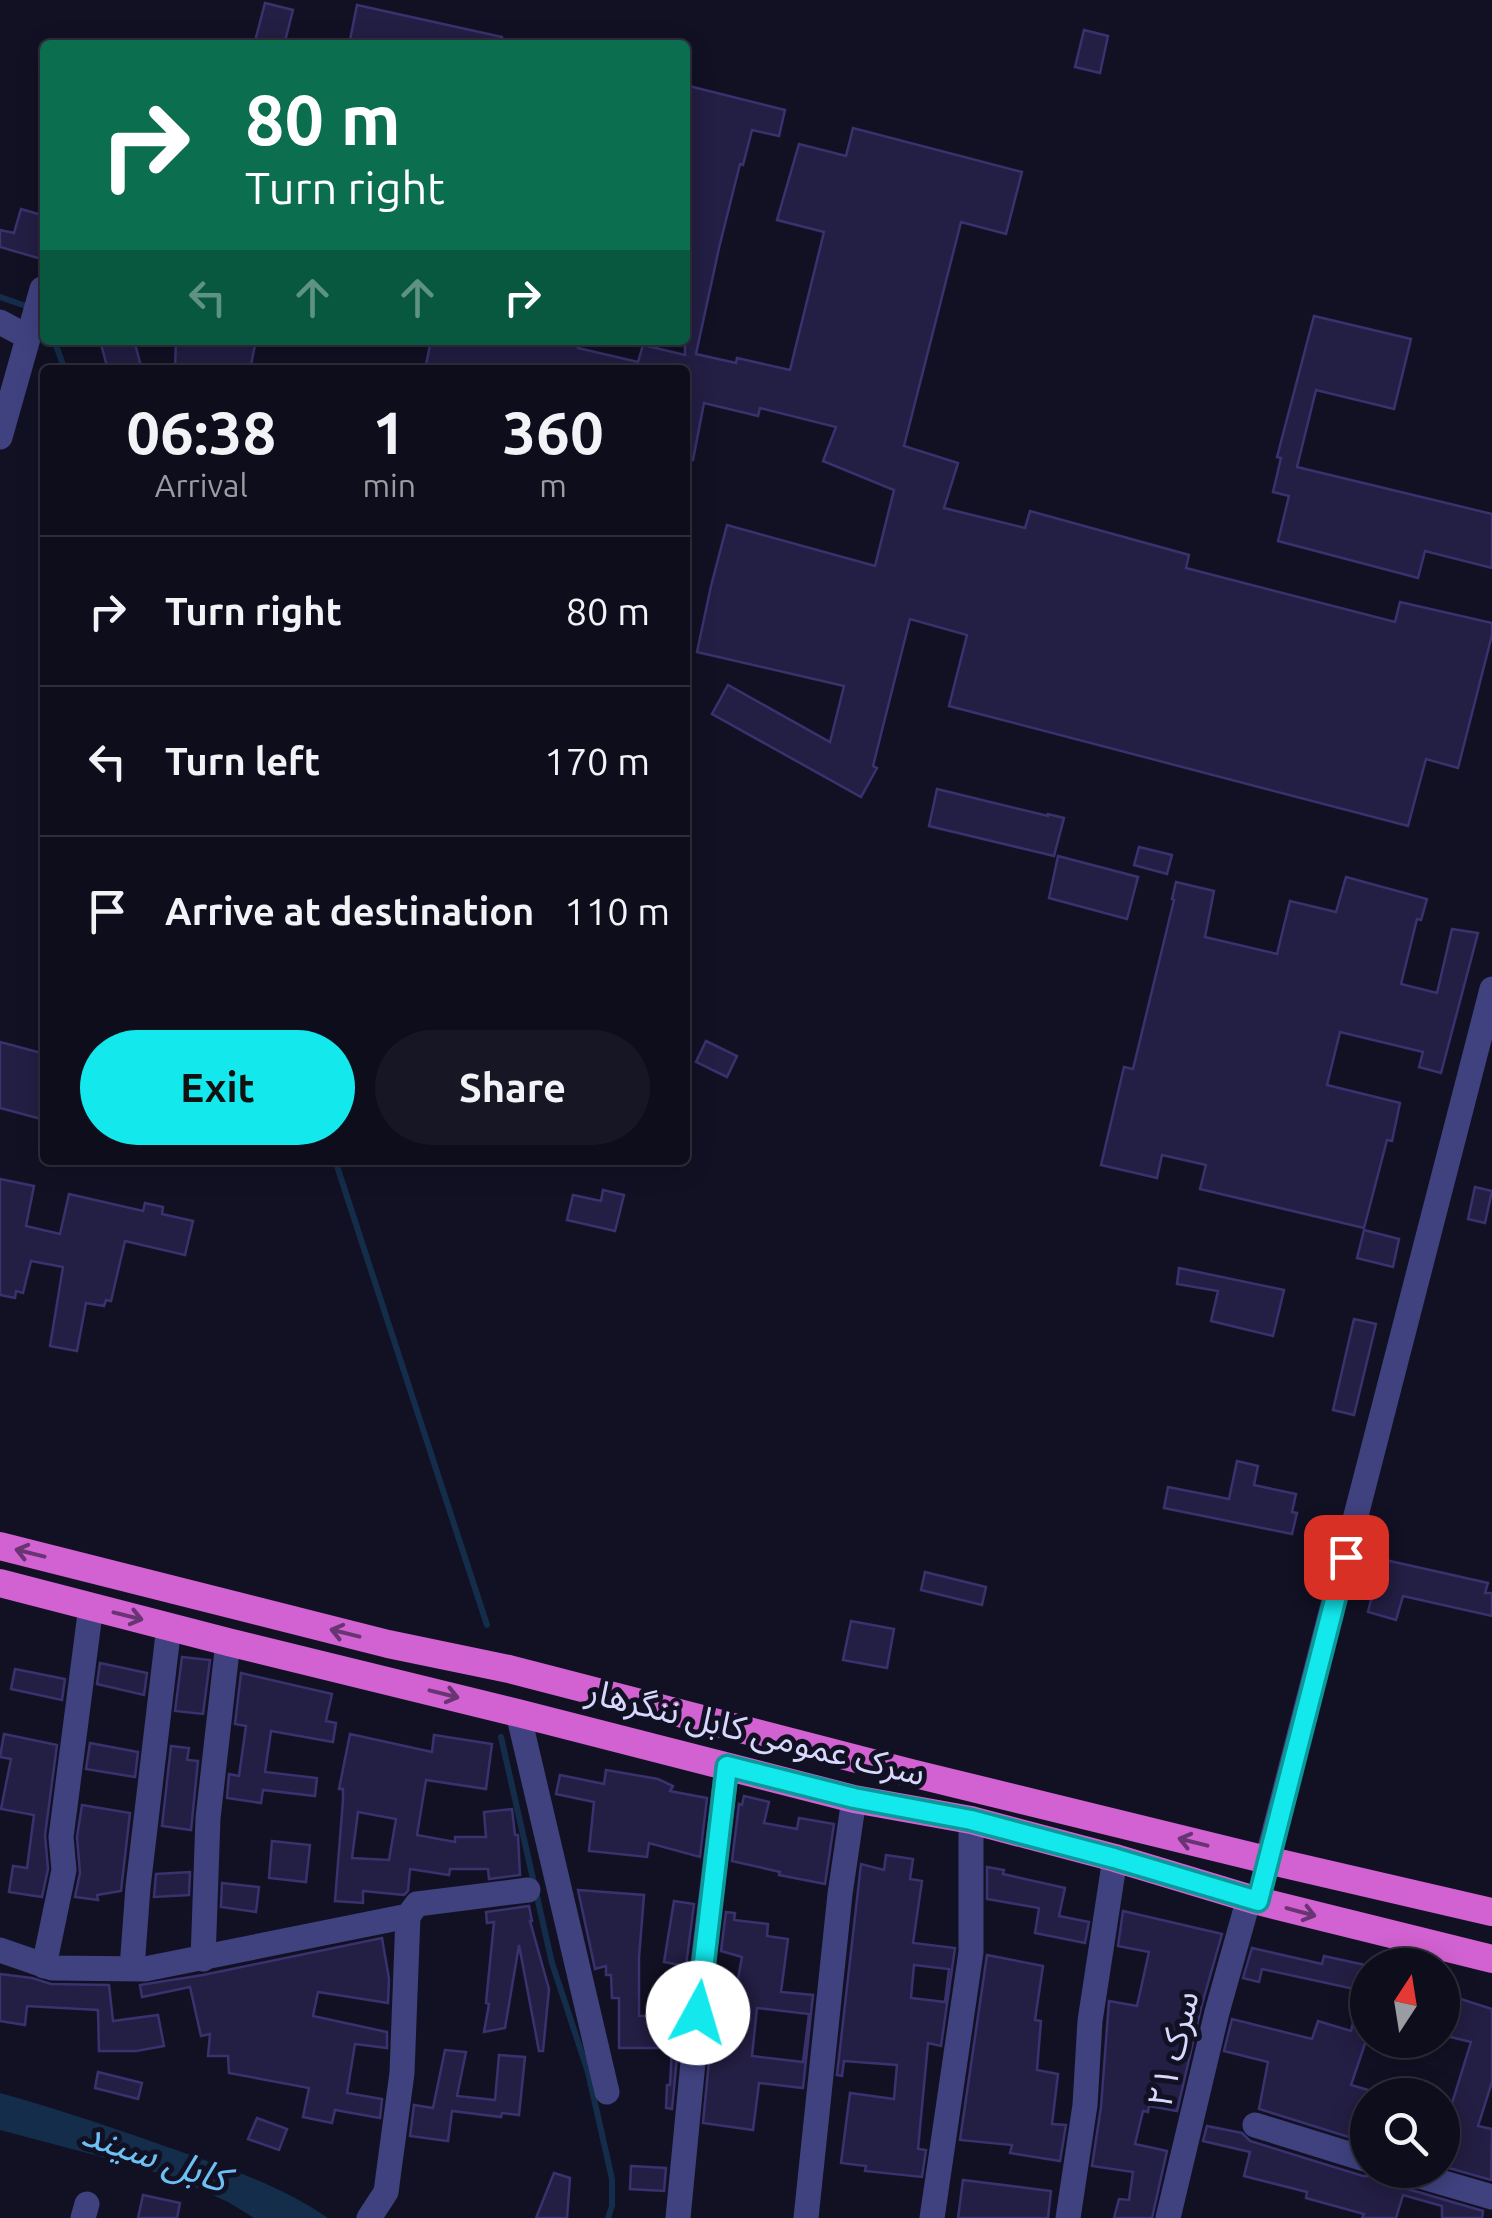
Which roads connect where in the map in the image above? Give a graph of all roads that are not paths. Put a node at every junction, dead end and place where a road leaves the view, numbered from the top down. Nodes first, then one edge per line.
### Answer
1 (40, 295) edge
2 (0, 322) edge
3 (28, 336) junction
4 (0, 436) edge
5 (1492, 989) edge
6 (0, 1546) edge
7 (0, 1583) edge
8 (91, 1606) junction
9 (168, 1626) junction
10 (228, 1642) junction
11 (518, 1713) junction
12 (727, 1766) junction
13 (854, 1798) junction
14 (971, 1820) junction
15 (1114, 1858) junction
16 (1267, 1860) junction
17 (528, 1890) dead end
18 (1253, 1899) junction
19 (1492, 1912) edge
20 (408, 1916) junction
21 (0, 1950) edge
22 (204, 1959) junction
23 (1492, 1959) edge
24 (44, 1966) junction
25 (132, 1968) junction
26 (606, 2092) dead end
27 (1255, 2125) dead end
28 (1350, 2154) edge
29 (1460, 2188) edge
30 (1492, 2197) edge
31 (369, 2218) edge
32 (678, 2218) edge
33 (806, 2218) edge
34 (932, 2218) edge
35 (1068, 2218) edge
36 (1168, 2218) edge

1 - 3 street
2 - 3 street
3 - 4 street
5 - 16 street
16 -> 6 highway, سرک عمومی کابل ننگرهار
7 - 8 highway, سرک عمومی کابل ننگرهار
8 -> 9 highway, سرک عمومی کابل ننگرهار
8 - 24 street
9 - 10 highway, سرک عمومی کابل ننگرهار
9 - 25 street
10 -> 11 highway, سرک عمومی کابل ننگرهار
10 - 22 street
11 - 12 highway, سرک عمومی کابل ننگرهار
11 - 26 street
12 - 13 highway, سرک عمومی کابل ننگرهار
12 - 32 street
13 - 14 highway, سرک عمومی کابل ننگرهار
13 - 33 street
14 - 15 highway, سرک عمومی کابل ننگرهار
14 - 34 street
15 - 18 highway, سرک عمومی کابل ننگرهار
15 - 35 street
16 - 18 highway
16 - 19 highway, سرک عمومی کابل ننگرهار
17 - 20 street
18 -> 23 highway, سرک عمومی کابل ننگرهار
18 - 36 street, سرک ۲۱
20 - 22 street
20 - 31 street
21 - 24 street
22 - 25 street
24 - 25 street
27 - 28 street
29 - 30 street

